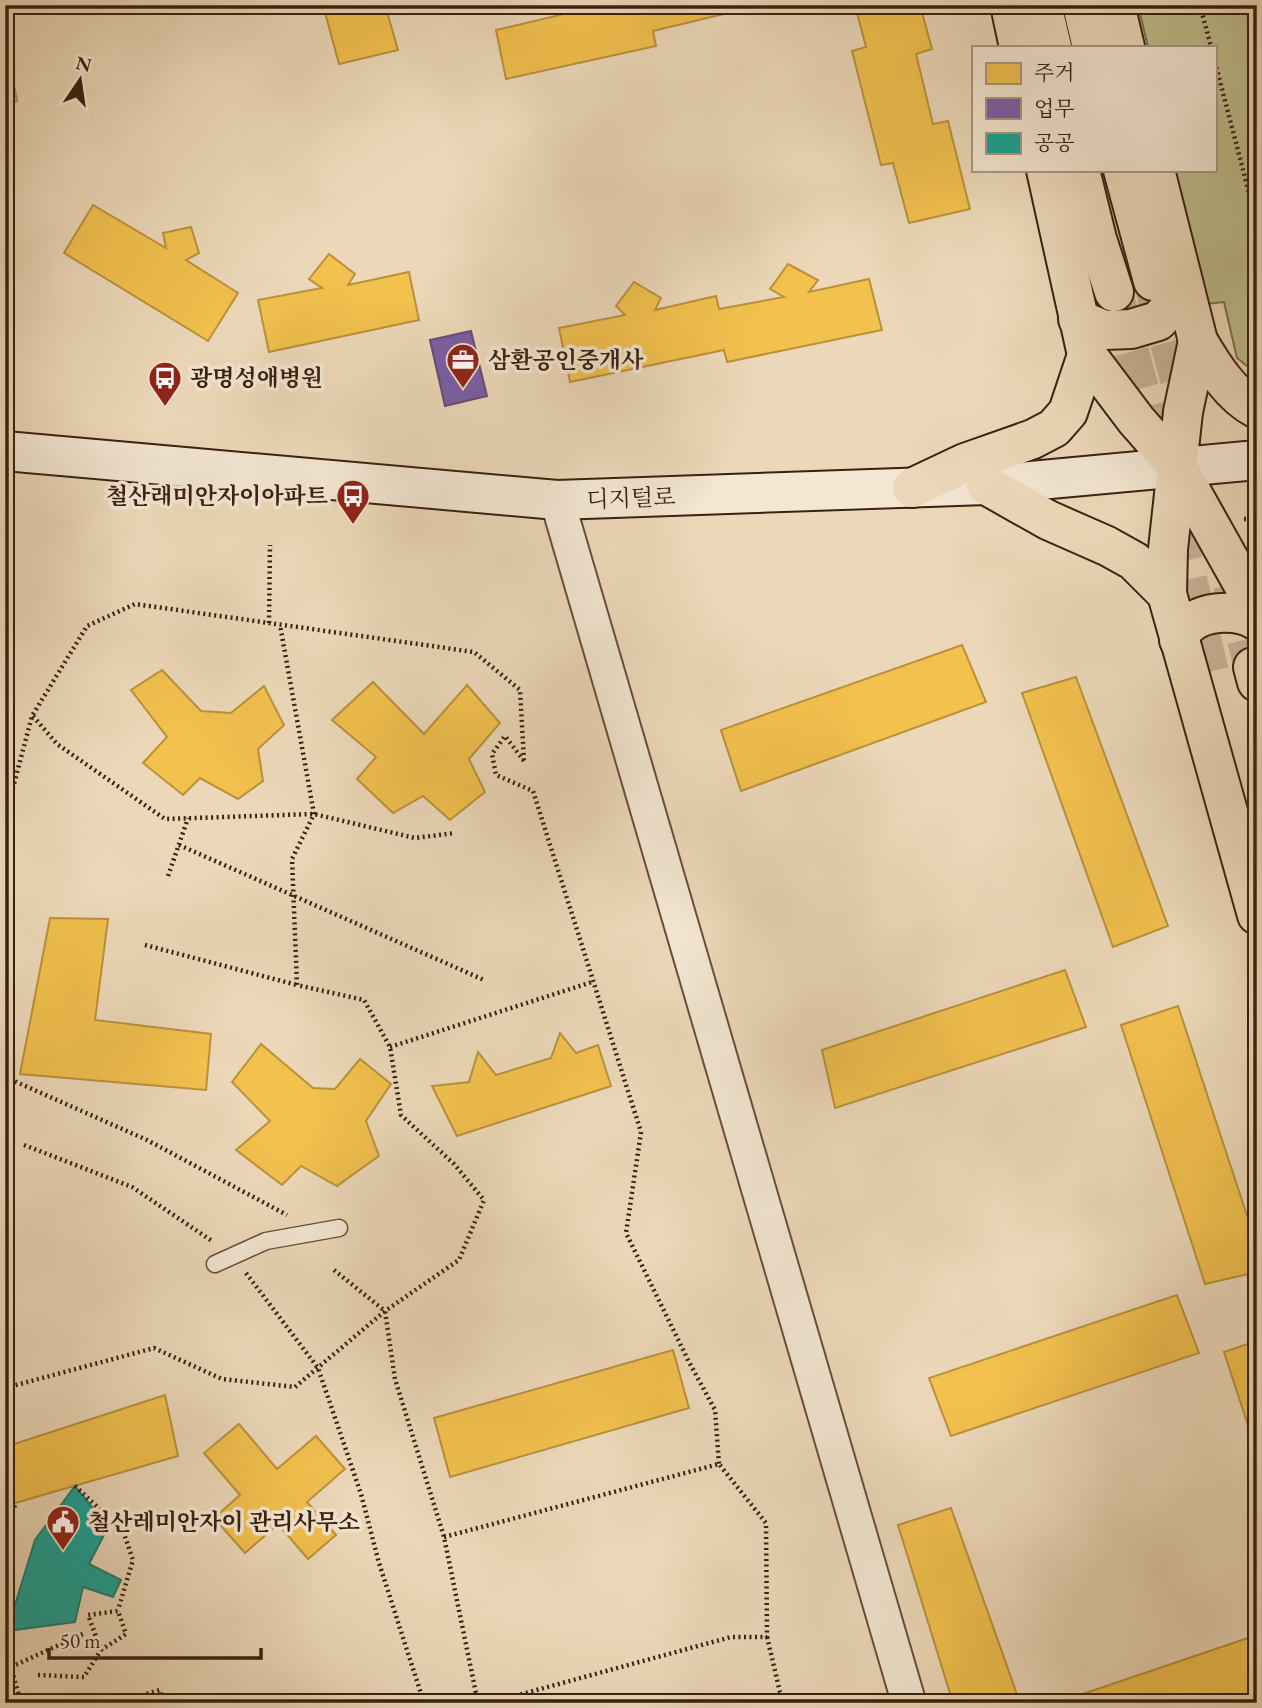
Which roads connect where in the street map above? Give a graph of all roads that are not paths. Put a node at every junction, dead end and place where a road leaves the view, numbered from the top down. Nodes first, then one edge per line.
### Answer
1 (1010, 5) edge
2 (1042, 5) edge
3 (1082, 5) edge
4 (1115, 5) edge
5 (1020, 46) edge
6 (1052, 46) edge
7 (1092, 46) edge
8 (1125, 46) edge
9 (1046, 172) edge
10 (1080, 172) edge
11 (1124, 172) edge
12 (1155, 172) edge
13 (1168, 282) junction
14 (1114, 292) tunnel mouth
15 (1083, 337) junction
16 (1198, 341) junction
17 (1257, 409) edge
18 (5, 451) edge
19 (1257, 460) edge
20 (1178, 468) junction
21 (986, 485) junction
22 (912, 488) junction
23 (557, 500) junction
24 (1167, 594) junction
25 (1257, 608) tunnel mouth
26 (1257, 621) edge
27 (1179, 640) junction
28 (1211, 677) tunnel mouth
29 (1257, 831) edge
30 (1257, 915) edge
31 (339, 1227) dead end
32 (215, 1264) dead end
33 (909, 1703) edge

1 - 5 main road
2 - 6 main road
3 - 7 main road
4 - 8 main road
9 - 15 main road
10 - 14 main road
11 - 13 main road
12 - 13 main road
13 - 15 main road
13 - 16 main road
15 - 20 main road
15 - 22 main road
16 - 17 main road
16 - 20 main road
18 - 23 main road, 디지털로
19 - 20 main road, 디지털로
20 - 21 main road, 디지털로
20 - 24 main road
20 - 25 main road
21 - 22 main road, 디지털로
21 - 24 main road
22 - 23 main road, 디지털로
23 - 33 street
24 - 27 main road
26 - 27 main road
27 - 30 main road
28 - 29 main road
31 - 32 lane

